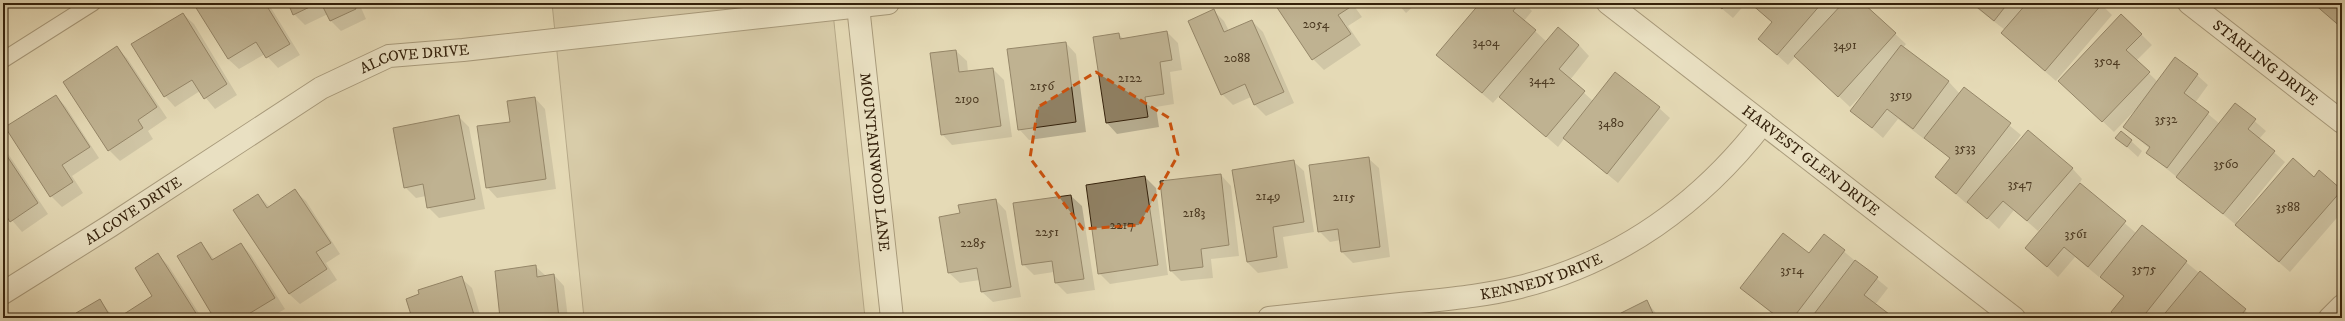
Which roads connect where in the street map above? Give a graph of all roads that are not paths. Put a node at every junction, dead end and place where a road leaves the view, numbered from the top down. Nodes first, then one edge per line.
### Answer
1 (93, 3) edge
2 (888, 3) edge
3 (1608, 3) edge
4 (2188, 3) edge
5 (858, 6) junction
6 (3, 60) edge
7 (2342, 122) edge
8 (1763, 123) junction
9 (3, 293) edge
10 (2342, 306) edge
11 (892, 318) edge
12 (1269, 318) edge
13 (2014, 318) edge
14 (2330, 318) edge

1 - 6 lane
2 - 5 street, ALCOVE DRIVE
3 - 8 street, HARVEST GLEN DRIVE
4 - 7 street, STARLING DRIVE
5 - 9 street, ALCOVE DRIVE
5 - 11 street, MOUNTAINWOOD LANE
8 - 12 street, KENNEDY DRIVE
8 - 13 street, HARVEST GLEN DRIVE
10 - 14 street

